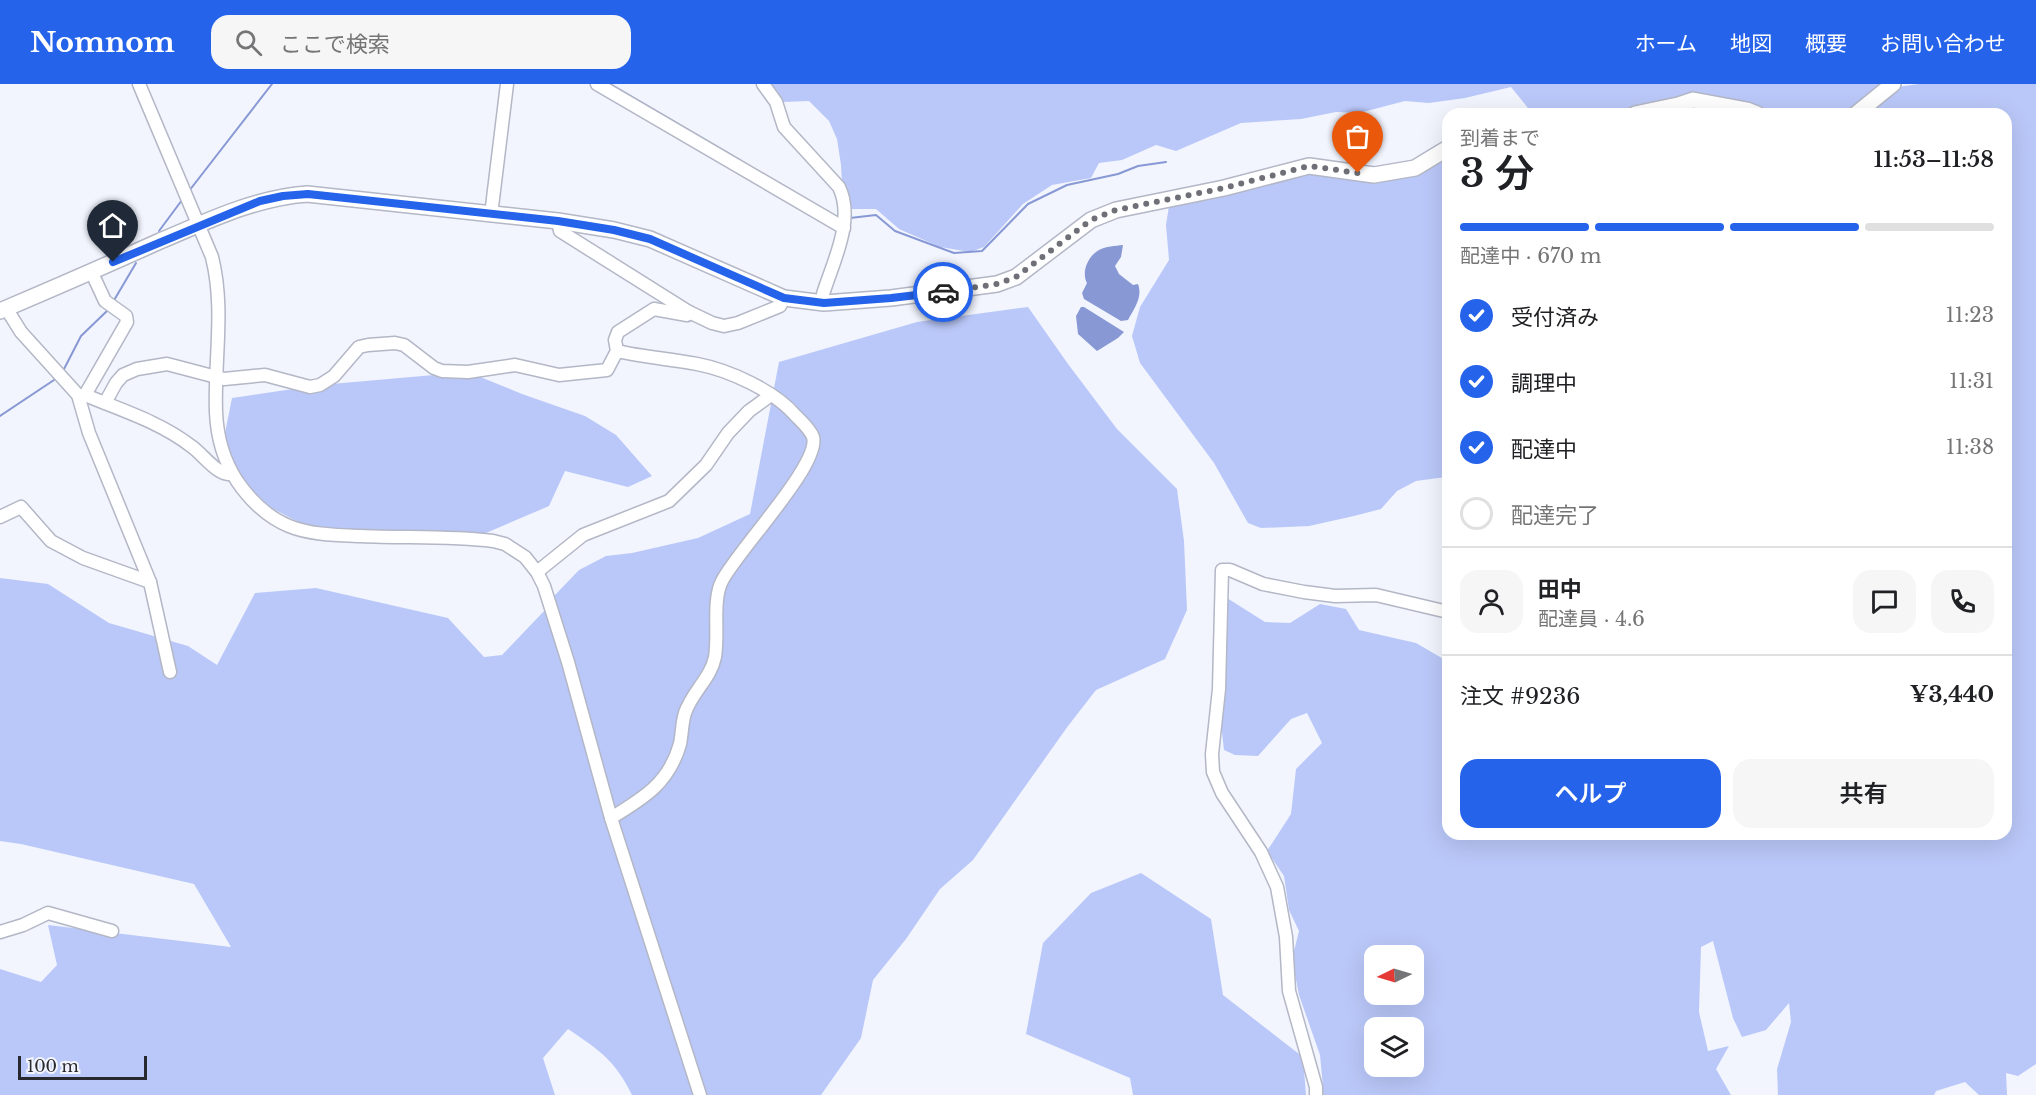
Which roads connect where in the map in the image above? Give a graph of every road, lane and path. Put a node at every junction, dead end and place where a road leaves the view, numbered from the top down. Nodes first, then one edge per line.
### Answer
1 (139, 84) edge
2 (507, 84) edge
3 (597, 84) edge
4 (763, 84) edge
5 (1893, 84) edge
6 (1664, 108) edge
7 (1731, 108) edge
8 (1863, 108) edge
9 (1442, 152) edge
10 (491, 215) junction
11 (558, 221) junction
12 (199, 225) junction
13 (844, 228) junction
14 (91, 271) junction
15 (784, 298) junction
16 (824, 303) junction
17 (3, 310) edge
18 (689, 312) junction
19 (616, 351) junction
20 (217, 378) junction
21 (82, 395) junction
22 (771, 395) junction
23 (105, 403) junction
24 (232, 474) junction
25 (0, 517) edge
26 (537, 572) junction
27 (150, 582) junction
28 (1442, 611) edge
29 (170, 672) dead end
30 (611, 818) junction
31 (112, 931) dead end
32 (0, 932) edge
33 (700, 1095) edge
34 (1316, 1095) edge

1 - 12 street
2 - 10 street
3 - 13 street
4 - 13 street
5 - 8 main road
6 - 7 main road
9 - 16 main road
10 - 11 main road
10 - 12 main road
11 - 15 main road
11 - 18 street
12 - 14 main road
12 - 20 street
13 - 16 street
14 - 17 main road
14 - 21 street
15 - 16 main road
15 - 18 street
17 - 21 street
18 - 19 street
19 - 20 street
19 - 22 street
20 - 23 street
20 - 24 street
21 - 23 street
21 - 27 street
22 - 26 street
22 - 30 street
23 - 24 street
24 - 26 street
25 - 27 street
26 - 30 street
27 - 29 street
28 - 34 street
30 - 33 street
31 - 32 street

